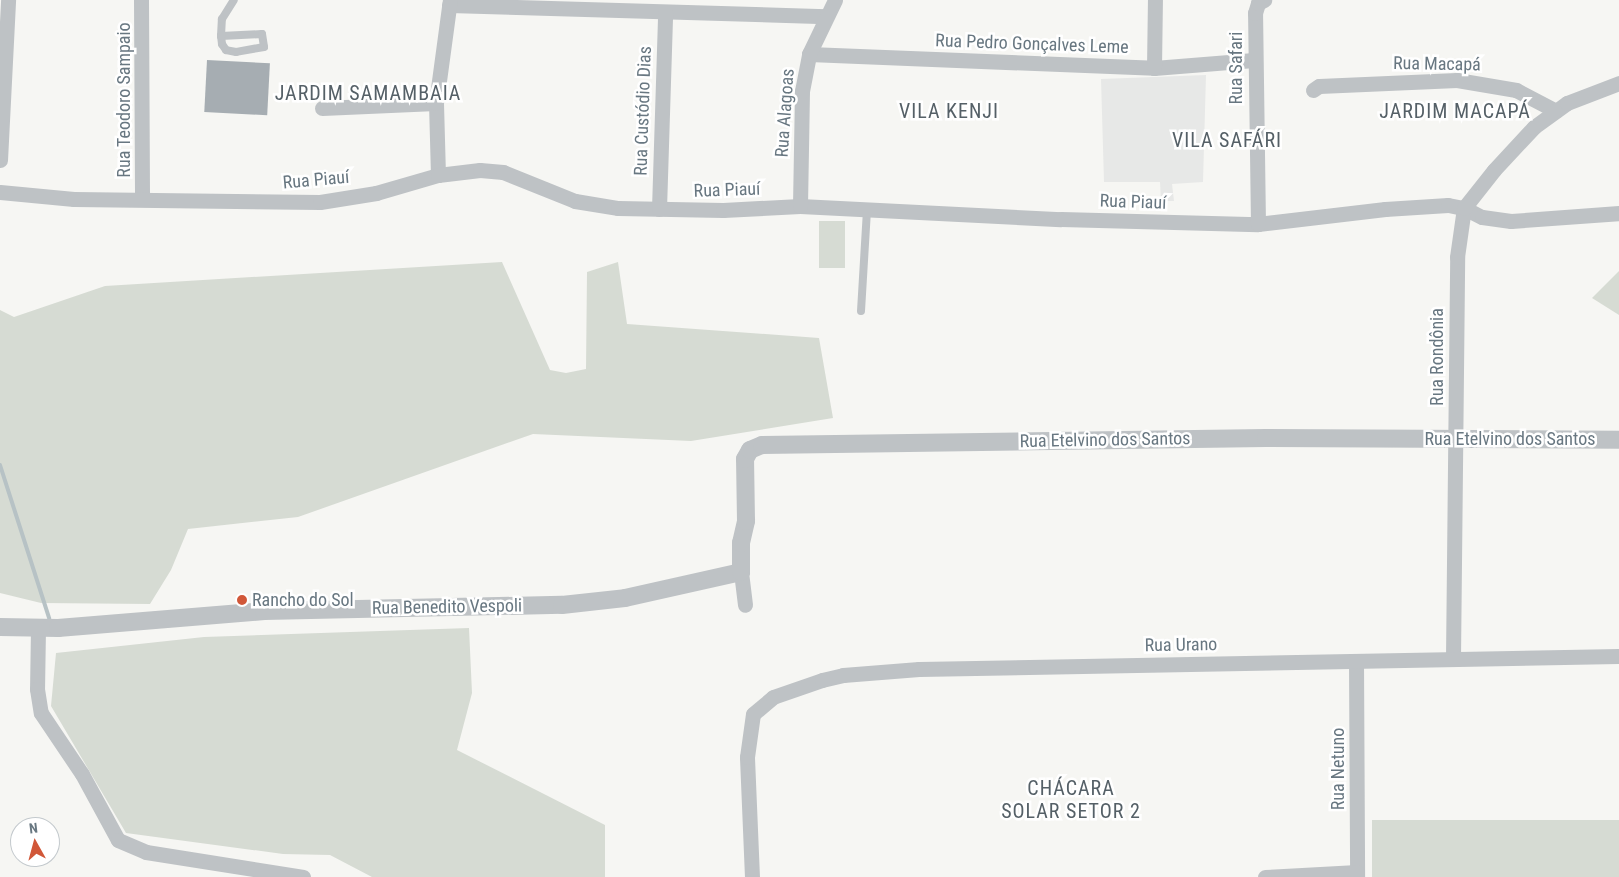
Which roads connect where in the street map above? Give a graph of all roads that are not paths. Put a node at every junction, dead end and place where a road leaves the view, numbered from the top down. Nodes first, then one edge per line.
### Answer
1 (8, 0) edge
2 (234, 0) edge
3 (835, 0) edge
4 (1155, 0) edge
5 (141, 1) edge
6 (1261, 2) edge
7 (449, 3) edge
8 (540, 4) edge
9 (665, 13) junction
10 (826, 16) junction
11 (221, 36) junction
12 (809, 54) junction
13 (1254, 60) junction
14 (1154, 68) junction
15 (1619, 84) edge
16 (1313, 90) dead end
17 (436, 104) junction
18 (322, 108) dead end
19 (1556, 111) junction
20 (0, 160) edge
21 (438, 175) junction
22 (0, 192) edge
23 (142, 199) junction
24 (800, 206) junction
25 (1464, 208) junction
26 (659, 209) junction
27 (867, 210) junction
28 (1619, 213) edge
29 (1258, 224) junction
30 (861, 310) dead end
31 (1455, 439) junction
32 (1619, 440) edge
33 (741, 572) junction
34 (744, 606) dead end
35 (0, 627) edge
36 (38, 628) junction
37 (1619, 656) edge
38 (1453, 658) junction
39 (1356, 661) junction
40 (1357, 874) edge
41 (303, 877) edge
42 (752, 877) edge
43 (1265, 877) edge

1 - 20 street
2 - 11 lane
3 - 10 street, Rua Alagoas
4 - 14 street
5 - 23 street, Rua Teodoro Sampaio
6 - 13 street, Rua Safari
7 - 8 street
7 - 17 street
8 - 9 street
9 - 10 street
9 - 26 street, Rua Custódio Dias
10 - 12 street, Rua Alagoas
11 - 11 lane
12 - 14 street, Rua Pedro Gonçalves Leme
12 - 24 street, Rua Alagoas
13 - 14 street, Rua Pedro Gonçalves Leme
13 - 29 street, Rua Safari
15 - 19 street
16 - 19 street, Rua Macapá
17 - 18 street
17 - 21 street
19 - 25 street
21 - 23 street, Rua Piauí
21 - 26 street, Rua Piauí
22 - 23 street, Rua Piauí
24 - 26 street, Rua Piauí
24 - 27 street, Rua Piauí
25 - 28 street, Rua Piauí
25 - 29 street, Rua Piauí
25 - 31 street, Rua Rondônia
27 - 29 street, Rua Piauí
27 - 30 lane
31 - 32 street, Rua Etelvino dos Santos
31 - 33 street, Rua Etelvino dos Santos
31 - 38 street, Rua Rondônia
33 - 34 street, Rua Etelvino dos Santos
33 - 36 street, Rua Benedito Vespoli
35 - 36 street, Rua Benedito Vespoli
36 - 41 street
37 - 38 street, Rua Urano
38 - 39 street, Rua Urano
39 - 40 street, Rua Netuno
39 - 42 street, Rua Urano
40 - 43 street

